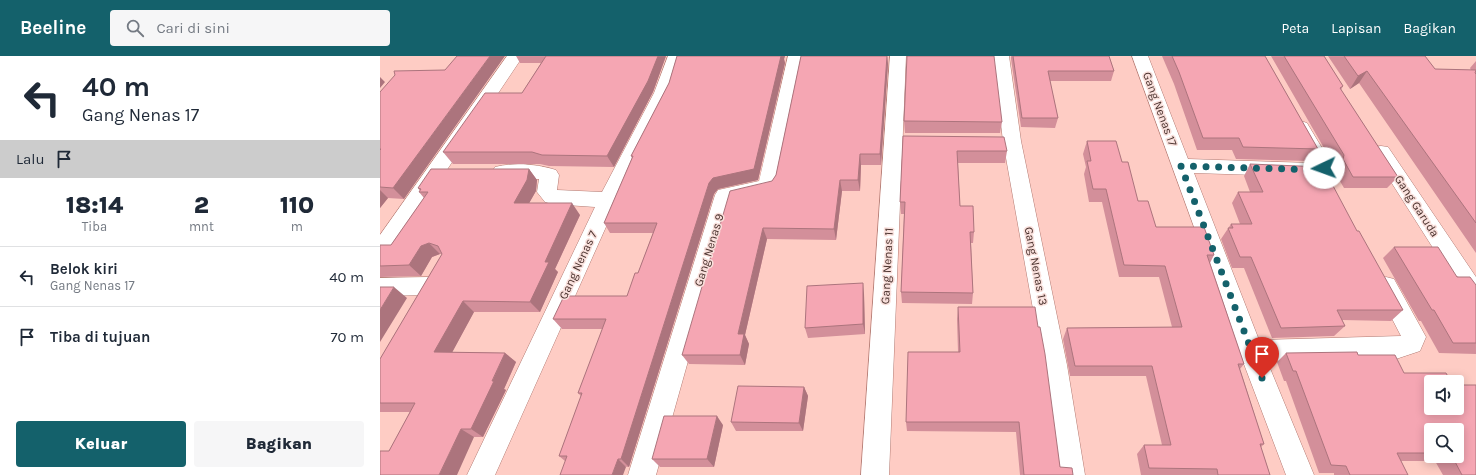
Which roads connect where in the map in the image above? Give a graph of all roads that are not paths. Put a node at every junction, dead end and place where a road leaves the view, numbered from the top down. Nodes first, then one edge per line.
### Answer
1 (515, 56) edge
2 (676, 56) edge
3 (796, 56) edge
4 (1140, 56) edge
5 (903, 57) edge
6 (997, 57) edge
7 (1293, 111) edge
8 (1370, 136) edge
9 (1181, 166) junction
10 (1322, 170) junction
11 (435, 172) junction
12 (458, 172) edge
13 (488, 172) edge
14 (1333, 191) edge
15 (608, 200) junction
16 (380, 252) edge
17 (1375, 267) edge
18 (380, 287) edge
19 (1476, 296) edge
20 (416, 306) edge
21 (1251, 351) junction
22 (481, 475) edge
23 (642, 475) edge
24 (875, 475) edge
25 (1071, 475) edge
26 (1300, 475) edge

1 - 11 street
2 - 15 street, Gang Nenas 7
3 - 23 street, Gang Nenas 9
4 - 9 street, Gang Nenas 17
5 - 24 street, Gang Nenas 11
6 - 25 street, Gang Nenas 13
7 - 10 street
8 - 19 street, Gang Garuda
9 - 10 street
9 - 21 street, Gang Nenas 17
10 - 14 street
11 - 12 street
11 - 16 street
13 - 15 street
15 - 22 street, Gang Nenas 7
17 - 21 street
18 - 20 street
21 - 26 street, Gang Nenas 17

